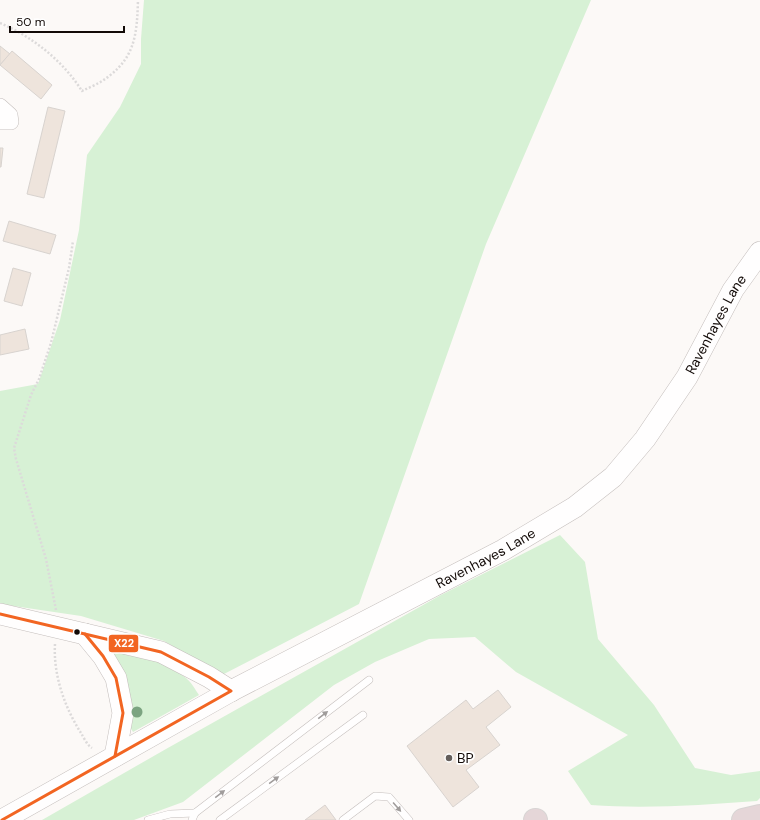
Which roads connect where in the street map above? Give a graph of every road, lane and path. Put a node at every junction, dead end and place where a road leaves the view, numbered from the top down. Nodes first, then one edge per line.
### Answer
1 (138, 0) edge
2 (0, 23) edge
3 (0, 106) edge
4 (0, 122) edge
5 (73, 240) dead end
6 (760, 252) edge
7 (0, 614) edge
8 (56, 627) junction
9 (85, 634) junction
10 (369, 680) dead end
11 (231, 691) junction
12 (363, 715) dead end
13 (115, 756) junction
14 (760, 816) edge
15 (193, 817) edge
16 (2, 820) edge
17 (148, 820) edge
18 (220, 820) edge
19 (343, 820) edge
20 (409, 820) edge
21 (743, 820) edge

1 - 2 path
3 - 4 street
5 - 8 path
6 - 11 street, Ravenhayes Lane
7 - 8 street
8 - 9 street
8 - 13 path
9 - 11 street
9 - 13 street
15 -> 10 lane
11 - 13 street, Ravenhayes Lane
18 -> 12 lane
13 - 16 street, Ravenhayes Lane
14 - 21 highway
15 - 17 lane
19 -> 20 lane

